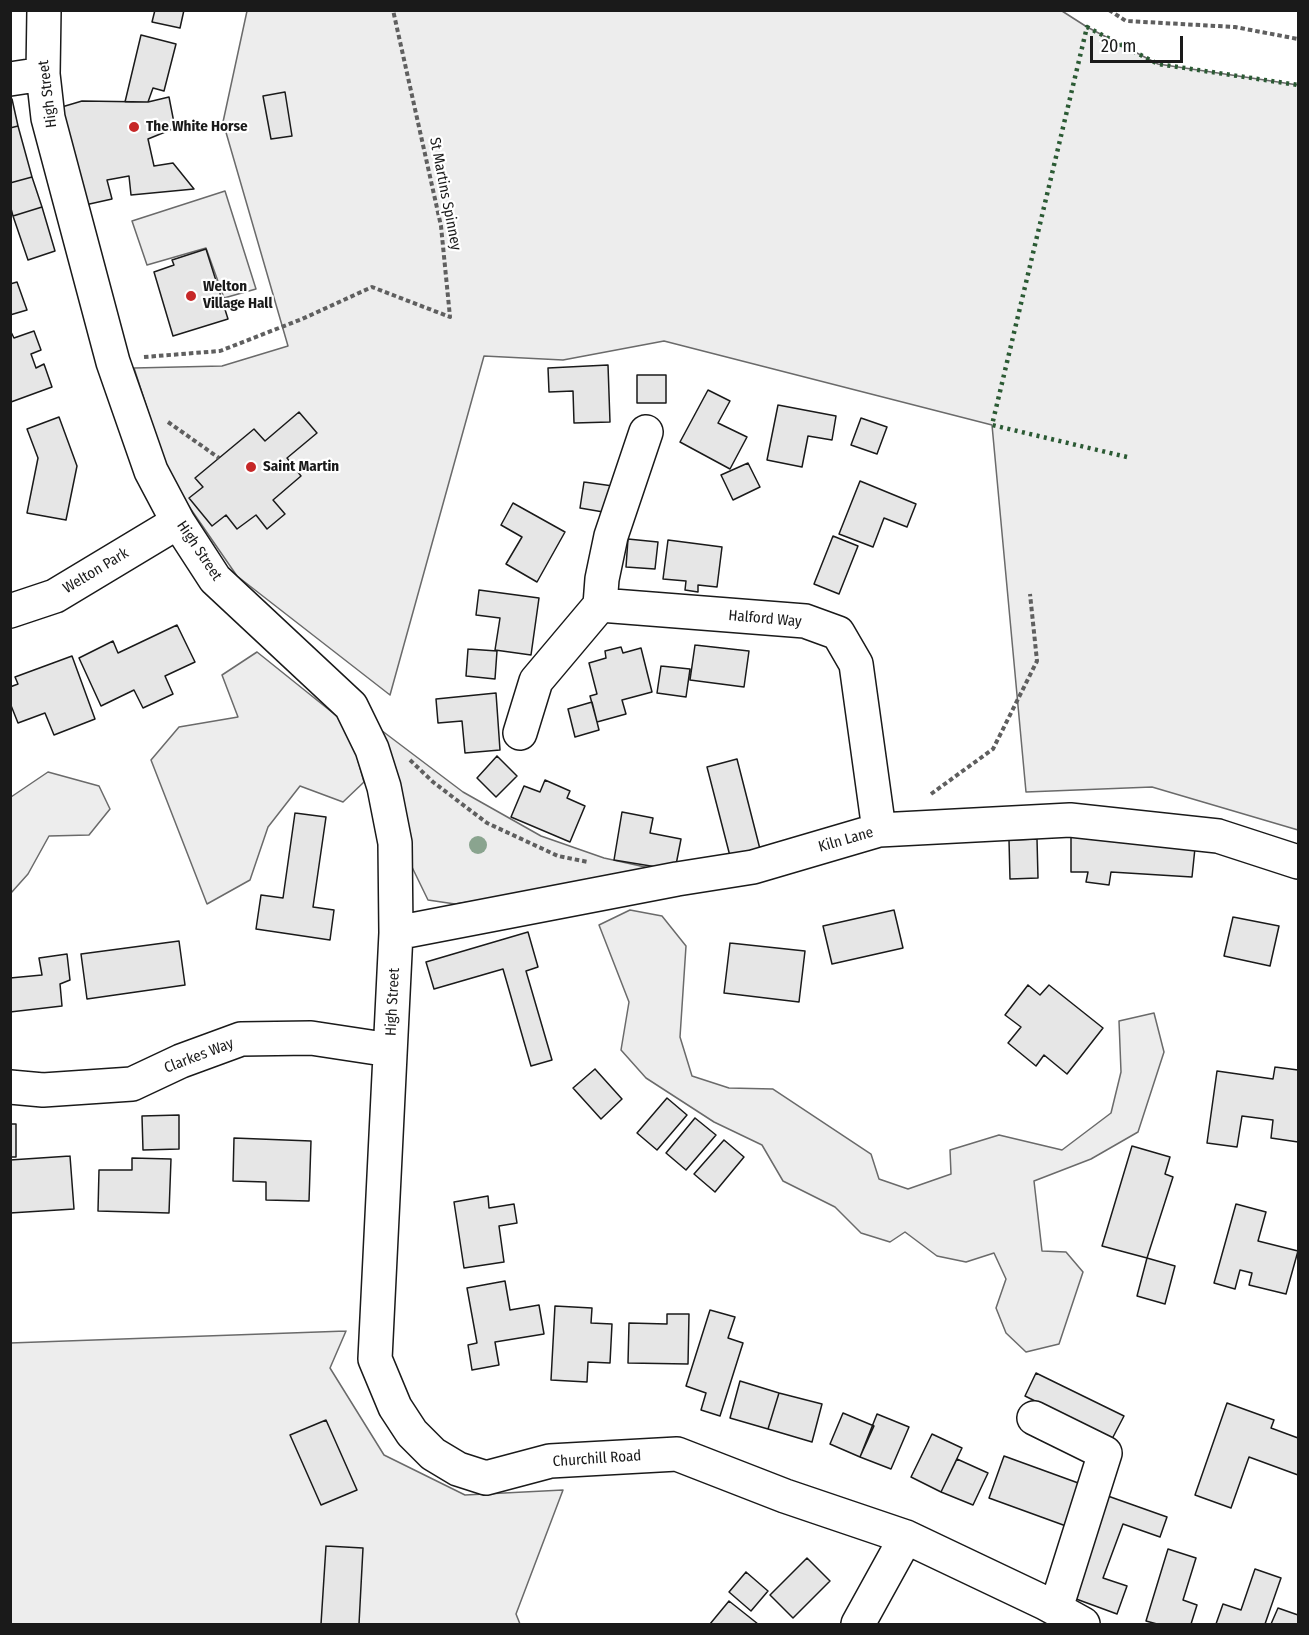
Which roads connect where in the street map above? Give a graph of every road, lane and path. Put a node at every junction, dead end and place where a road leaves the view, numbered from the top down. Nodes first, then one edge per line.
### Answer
1 (44, 10) edge
2 (393, 10) edge
3 (1108, 10) edge
4 (1299, 39) edge
5 (43, 74) junction
6 (10, 79) edge
7 (113, 362) junction
8 (129, 406) junction
9 (646, 432) dead end
10 (219, 458) dead end
11 (178, 522) junction
12 (1030, 594) dead end
13 (616, 607) junction
14 (10, 611) edge
15 (520, 734) dead end
16 (409, 759) dead end
17 (926, 796) dead end
18 (879, 830) junction
19 (590, 862) dead end
20 (1299, 862) edge
21 (396, 933) junction
22 (390, 1050) junction
23 (10, 1087) edge
24 (1034, 1418) dead end
25 (906, 1537) junction
26 (1070, 1616) edge
27 (858, 1624) edge

1 - 5 street, High Street
2 - 7 path, St Martins Spinney
3 - 4 path
5 - 6 street
5 - 7 street, High Street
7 - 8 street, High Street
8 - 10 path
8 - 11 street, High Street
9 - 13 street
11 - 14 street, Welton Park
11 - 21 street, High Street
12 - 17 path
13 - 15 street
13 - 18 street, Halford Way
16 - 19 path
18 - 20 street, Kiln Lane
18 - 21 street, Kiln Lane
21 - 22 street, High Street
22 - 23 street, Clarkes Way
22 - 25 street, Churchill Road
24 - 26 street
25 - 26 street, Churchill Road
25 - 27 street

